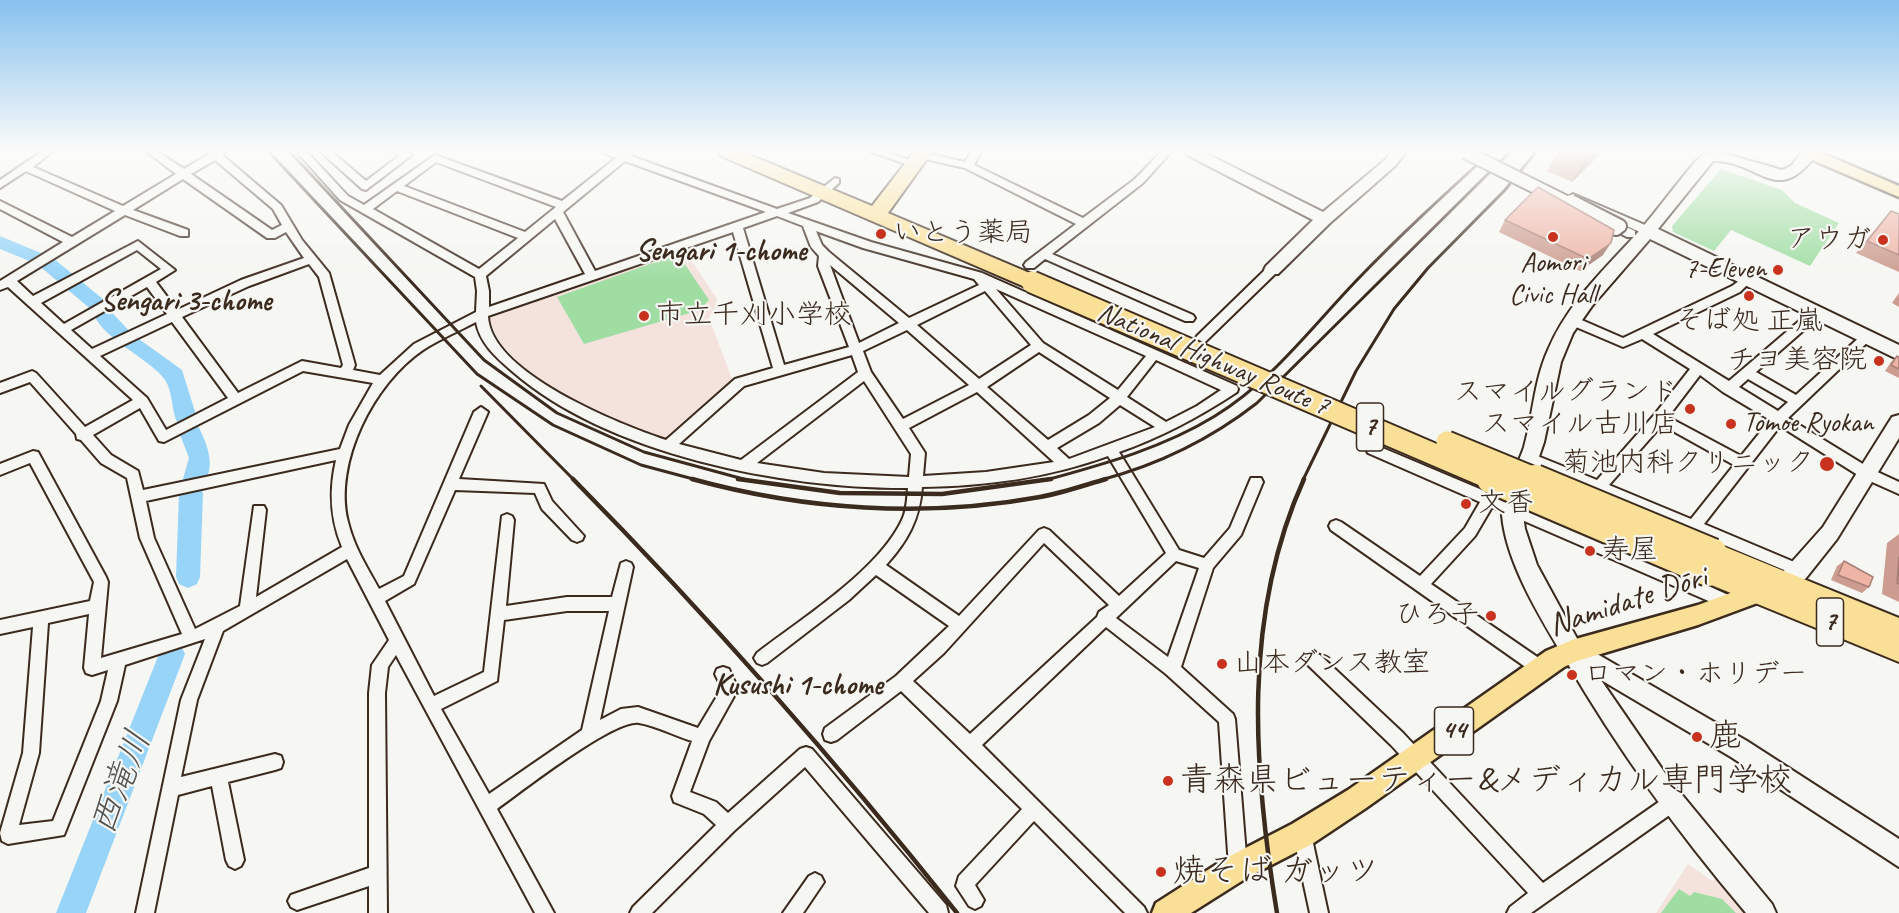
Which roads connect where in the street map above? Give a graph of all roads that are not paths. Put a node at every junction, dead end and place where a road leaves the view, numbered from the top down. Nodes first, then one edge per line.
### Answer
1 (87, 195) edge
2 (149, 195) edge
3 (215, 195) edge
4 (263, 195) edge
5 (341, 195) edge
6 (386, 195) edge
7 (416, 195) edge
8 (525, 195) edge
9 (578, 195) edge
10 (733, 195) edge
11 (820, 195) edge
12 (848, 195) edge
13 (891, 195) edge
14 (1026, 195) edge
15 (1121, 195) edge
16 (1276, 195) edge
17 (1353, 195) edge
18 (1674, 195) edge
19 (1562, 200) edge
20 (1562, 200) edge
21 (1562, 200) edge
22 (0, 204) edge
23 (881, 208) junction
24 (366, 209) junction
25 (561, 209) junction
26 (123, 210) junction
27 (778, 212) junction
28 (1324, 219) junction
29 (1084, 223) junction
30 (808, 224) junction
31 (1614, 225) dead end
32 (290, 226) junction
33 (737, 226) junction
34 (184, 233) dead end
35 (1639, 233) junction
36 (527, 237) junction
37 (72, 242) junction
38 (825, 255) junction
39 (312, 259) junction
40 (1036, 268) junction
41 (1272, 270) joint
42 (978, 274) junction
43 (480, 275) junction
44 (591, 275) junction
45 (1747, 279) junction
46 (149, 281) junction
47 (5, 284) edge
48 (34, 301) junction
49 (1816, 312) junction
50 (484, 313) junction
51 (174, 315) junction
52 (1189, 318) dead end
53 (1573, 321) junction
54 (909, 325) junction
55 (64, 329) junction
56 (1645, 335) junction
57 (1867, 337) junction
58 (1201, 339) junction
59 (1039, 346) junction
60 (855, 350) junction
61 (1899, 353) edge
62 (93, 354) junction
63 (1154, 354) junction
64 (1697, 370) junction
65 (780, 371) junction
66 (865, 373) junction
67 (1747, 373) junction
68 (345, 374) junction
69 (382, 380) junction
70 (978, 386) junction
71 (0, 388) edge
72 (1728, 389) junction
73 (1118, 399) junction
74 (236, 400) junction
75 (142, 401) junction
76 (1797, 401) junction
77 (481, 412) dead end
78 (1660, 418) junction
79 (1778, 419) junction
80 (1899, 422) edge
81 (901, 426) junction
82 (1166, 428) junction
83 (82, 435) junction
84 (668, 446) junction
85 (1048, 447) junction
86 (1373, 449) dead end
87 (1112, 451) junction
88 (345, 453) junction
89 (1530, 458) junction
90 (1743, 464) junction
91 (1067, 465) junction
92 (743, 466) junction
93 (0, 470) edge
94 (1866, 473) junction
95 (1256, 482) dead end
96 (914, 483) junction
97 (451, 484) junction
98 (1600, 486) junction
99 (1899, 488) edge
100 (139, 497) junction
101 (1488, 501) junction
102 (1512, 509) junction
103 (259, 510) dead end
104 (507, 520) dead end
105 (1336, 526) dead end
106 (1694, 526) junction
107 (577, 536) dead end
108 (350, 550) junction
109 (1174, 554) junction
110 (1711, 562) junction
111 (1208, 565) junction
112 (626, 567) dead end
113 (877, 567) junction
114 (1793, 576) junction
115 (1421, 585) junction
116 (1761, 593) junction
117 (376, 598) junction
118 (618, 604) junction
119 (1118, 604) junction
120 (1732, 604) junction
121 (97, 606) junction
122 (247, 609) junction
123 (497, 614) junction
124 (1104, 617) junction
125 (41, 618) junction
126 (960, 625) junction
127 (0, 627) edge
128 (217, 627) junction
129 (1899, 630) edge
130 (191, 638) junction
131 (396, 642) junction
132 (1899, 650) edge
133 (1572, 651) junction
134 (762, 658) dead end
135 (1314, 660) dead end
136 (118, 662) junction
137 (1540, 668) junction
138 (1172, 669) junction
139 (723, 674) dead end
140 (902, 681) junction
141 (432, 705) junction
142 (831, 734) dead end
143 (589, 735) junction
144 (702, 736) junction
145 (970, 746) junction
146 (1417, 759) junction
147 (275, 762) dead end
148 (218, 776) junction
149 (171, 788) junction
150 (1672, 803) junction
151 (486, 806) junction
152 (1034, 808) junction
153 (728, 825) junction
154 (1302, 834) junction
155 (1899, 854) edge
156 (235, 860) dead end
157 (1238, 867) junction
158 (377, 874) junction
159 (815, 882) dead end
160 (1541, 894) junction
161 (975, 900) dead end
162 (297, 901) dead end
163 (145, 913) edge
164 (378, 913) edge
165 (545, 913) edge
166 (639, 913) edge
167 (792, 913) edge
168 (938, 913) edge
169 (1138, 913) edge
170 (1166, 913) edge
171 (1319, 913) edge
172 (1516, 913) edge
173 (1763, 913) edge

1 - 26 street
2 - 26 street
3 - 32 street
4 - 32 street
5 - 24 street
6 - 24 street
7 - 36 street
8 - 25 street
9 - 25 street
10 - 27 street
11 - 27 street
12 - 23 highway, National Highway Route 7 / 7
13 - 23 highway
14 - 29 street
15 - 29 street
16 - 28 street
17 - 28 street
18 - 35 street
19 - 20 street, bridge
21 - 35 street, bridge
22 - 37 street
23 - 40 highway, National Highway Route 7 / 7
23 - 42 highway, National Highway Route 7 / 7
24 - 43 street
25 - 36 street
25 - 44 street
26 - 34 street
26 - 37 street
27 - 30 street
27 - 33 street
28 - 41 street
29 - 40 street
30 - 38 street
30 - 42 street
31 - 35 street
32 - 39 street
33 - 44 street
33 - 65 street
35 - 45 street
35 - 53 street
36 - 43 street
37 - 47 street
38 - 54 street
38 - 60 street
39 - 51 street
39 - 68 street
40 - 42 highway, National Highway Route 7 / 7
40 - 52 street
40 - 58 highway, National Highway Route 7 / 7
40 - 110 highway, National Highway Route 7 / 7, bridge
41 - 58 street
42 - 54 street
42 - 59 street
42 - 63 street
43 - 50 street
44 - 50 street
45 - 49 street
45 - 56 street
46 - 48 street
46 - 51 street
46 - 55 street
47 - 48 street
48 - 55 street
49 - 57 street
49 - 67 street
50 - 69 street
50 - 84 street
51 - 62 street
51 - 74 street
53 - 56 street
53 - 89 street
54 - 60 street
54 - 70 street
55 - 62 street
56 - 64 street
57 - 61 street
57 - 76 street
58 - 110 highway, National Highway Route 7 / 7, bridge
59 - 70 street
59 - 73 street
60 - 65 street
60 - 66 street
62 - 75 street
63 - 73 street
63 - 82 street
64 - 72 street
64 - 78 street
65 - 84 street
66 - 81 street
66 - 92 street
67 - 72 street
67 - 76 street
68 - 69 street
68 - 74 street
69 - 88 street
70 - 81 street
70 - 85 street
71 - 83 street
72 - 79 street
73 - 82 street
73 - 85 street
74 - 75 street
75 - 83 street
76 - 79 street
77 - 97 street
78 - 90 street
78 - 98 street
79 - 90 street
79 - 94 street
80 - 94 street
81 - 96 street
82 - 87 street
83 - 100 street
84 - 92 street
85 - 91 street
86 - 101 street
87 - 91 street
87 - 109 street
88 - 100 street
88 - 108 street
89 - 98 street
89 - 102 street
90 - 106 street
91 - 96 street
92 - 96 street
93 - 121 street
94 - 99 street
94 - 114 street
95 - 111 street
96 - 113 street
97 - 107 street
97 - 117 street
98 - 106 street
100 - 130 street
101 - 102 street
101 - 115 street
102 - 120 street
102 - 133 street
103 - 122 street
104 - 123 street
105 - 115 street
106 - 114 street
108 - 117 street
108 - 122 street
109 - 111 street
109 - 119 street
110 - 114 highway, National Highway Route 7 / 7
110 - 116 highway, National Highway Route 7 / 7
111 - 138 street
112 - 118 street
113 - 126 street
113 - 134 street
114 - 116 main road, Namidate Dōri / 44
114 - 129 highway, National Highway Route 7 / 7
115 - 137 street
116 - 120 main road, Namidate Dōri / 44
116 - 132 highway, National Highway Route 7 / 7
117 - 131 street
118 - 123 street
118 - 143 street
119 - 124 street
119 - 126 street
120 - 133 main road, Namidate Dōri / 44
121 - 125 street
121 - 136 street
122 - 128 street
123 - 141 street
124 - 138 street
124 - 145 street
125 - 127 street
125 - 136 street
126 - 140 street
128 - 130 street
128 - 149 street
130 - 136 street
131 - 141 street
131 - 158 street
133 - 137 main road, Namidate Dōri / 44
133 - 150 street
133 - 155 street
135 - 146 street
137 - 146 main road, Namidate Dōri / 44
138 - 157 street
139 - 144 street
140 - 142 street
140 - 145 street
141 - 151 street
143 - 144 street
143 - 151 street
144 - 153 street
145 - 152 street
146 - 154 main road, Namidate Dōri / 44
146 - 160 street
147 - 148 street
148 - 149 street
148 - 156 street
149 - 163 street
150 - 160 street
150 - 173 street
151 - 165 street
152 - 161 street
152 - 169 street
153 - 166 street
153 - 168 street
154 - 157 main road, Namidate Dōri / 44
154 - 171 street
157 - 170 main road, Namidate Dōri / 44
158 - 162 street
158 - 164 street
159 - 167 street
160 - 172 street

